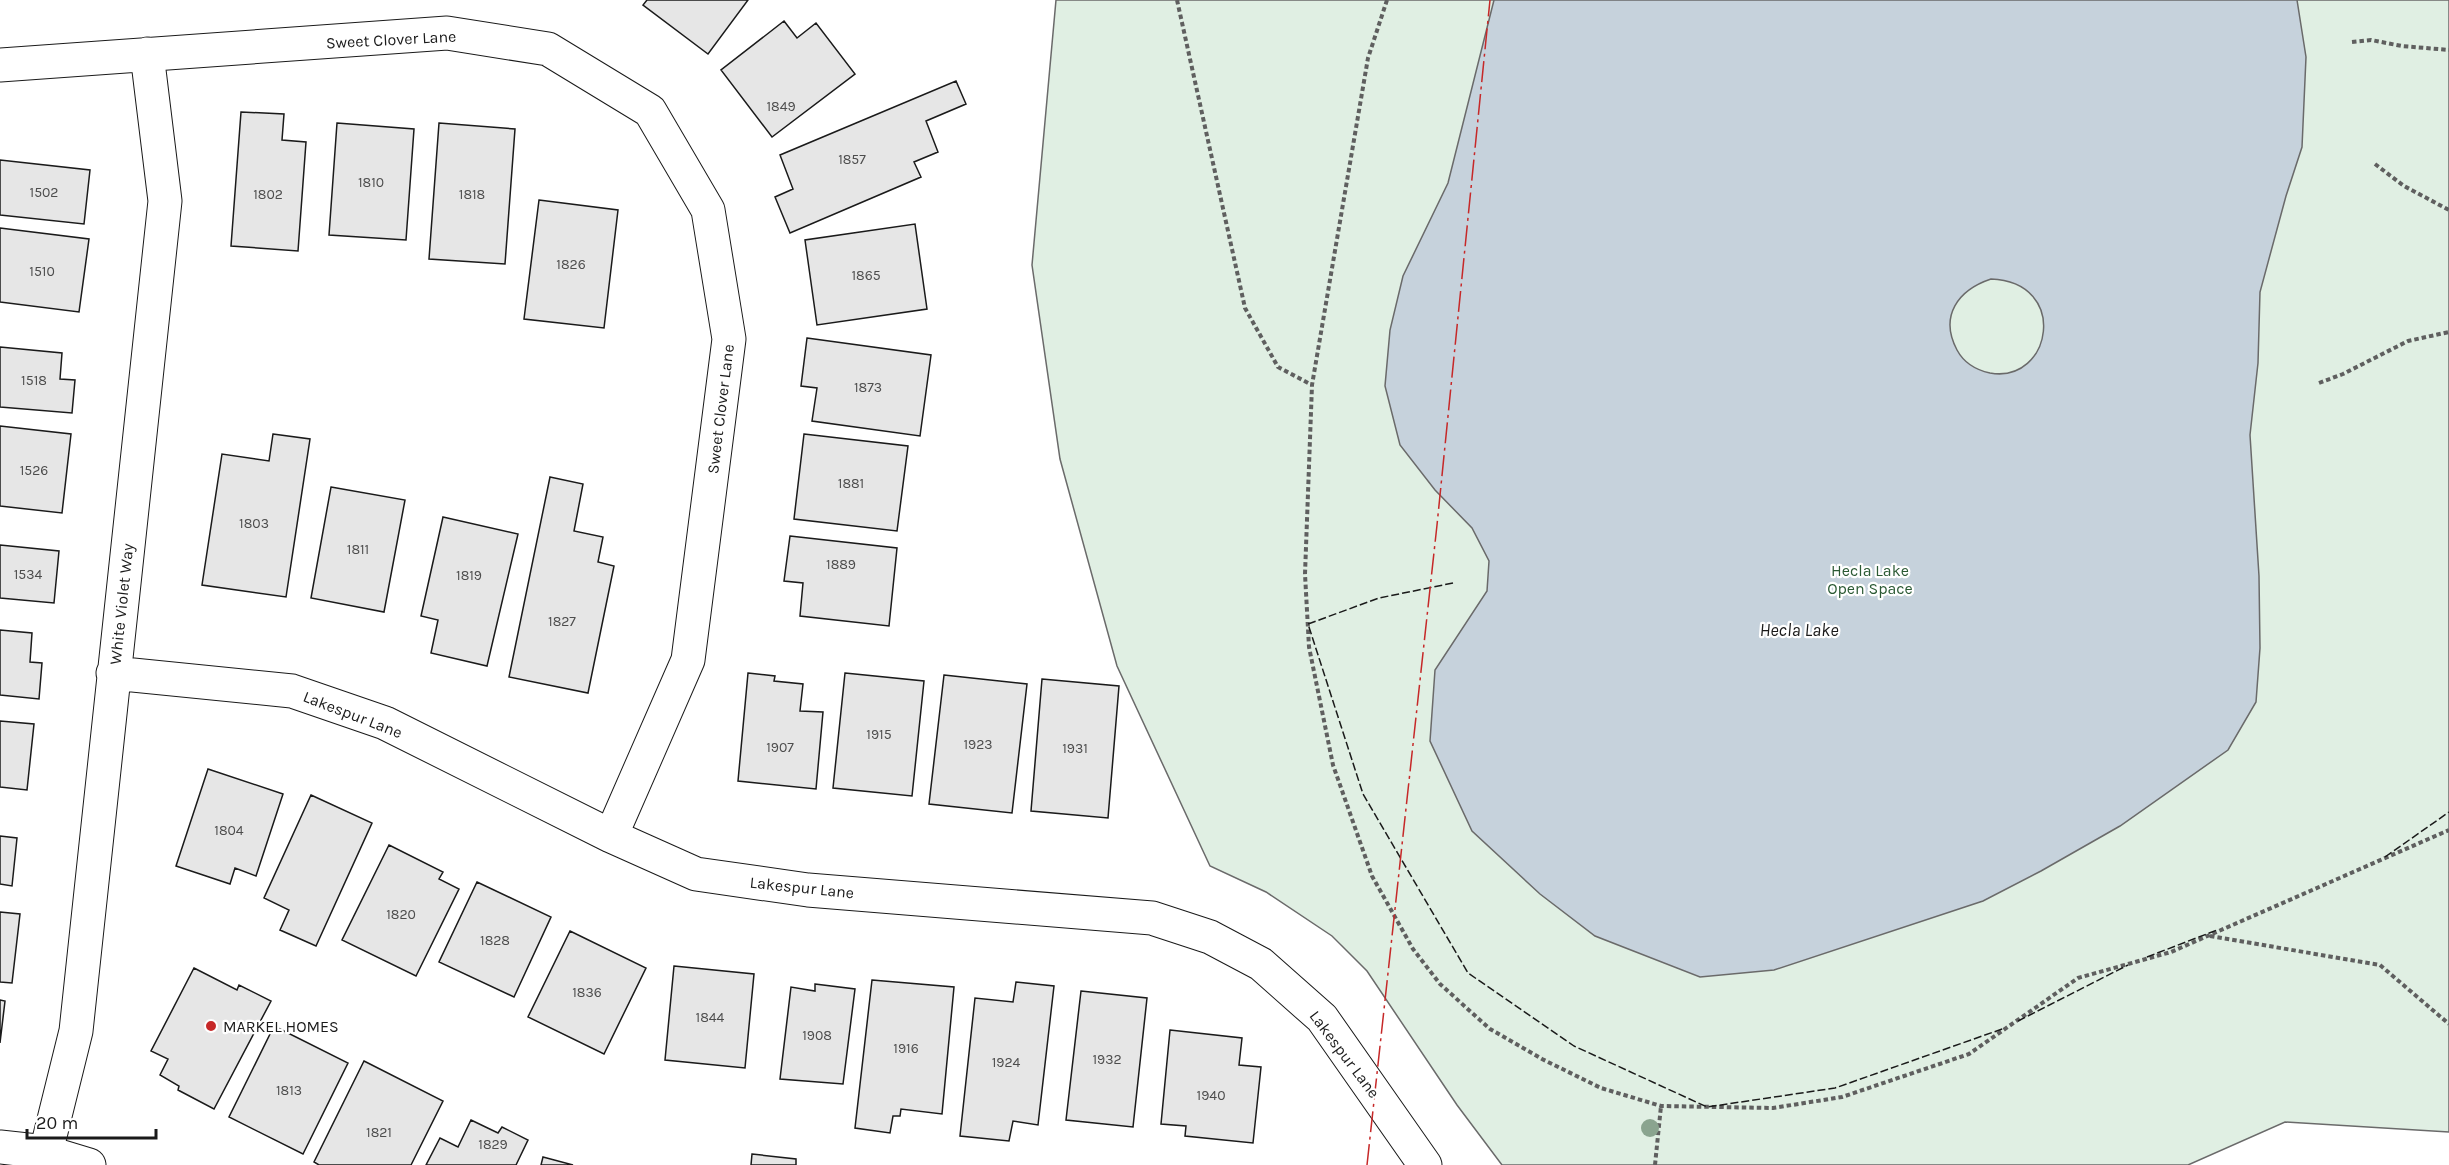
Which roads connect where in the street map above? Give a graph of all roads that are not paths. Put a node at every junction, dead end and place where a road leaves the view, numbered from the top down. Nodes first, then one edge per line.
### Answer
1 (147, 54) junction
2 (0, 65) edge
3 (113, 674) junction
4 (611, 836) junction
5 (0, 1147) edge
6 (46, 1152) junction
7 (89, 1165) edge
8 (1425, 1165) edge

1 - 2 street, Sweet Clover Lane
1 - 3 street, White Violet Way
1 - 4 street, Sweet Clover Lane
3 - 4 street, Lakespur Lane
3 - 6 street, White Violet Way
4 - 8 street, Lakespur Lane
5 - 6 street
6 - 7 street

